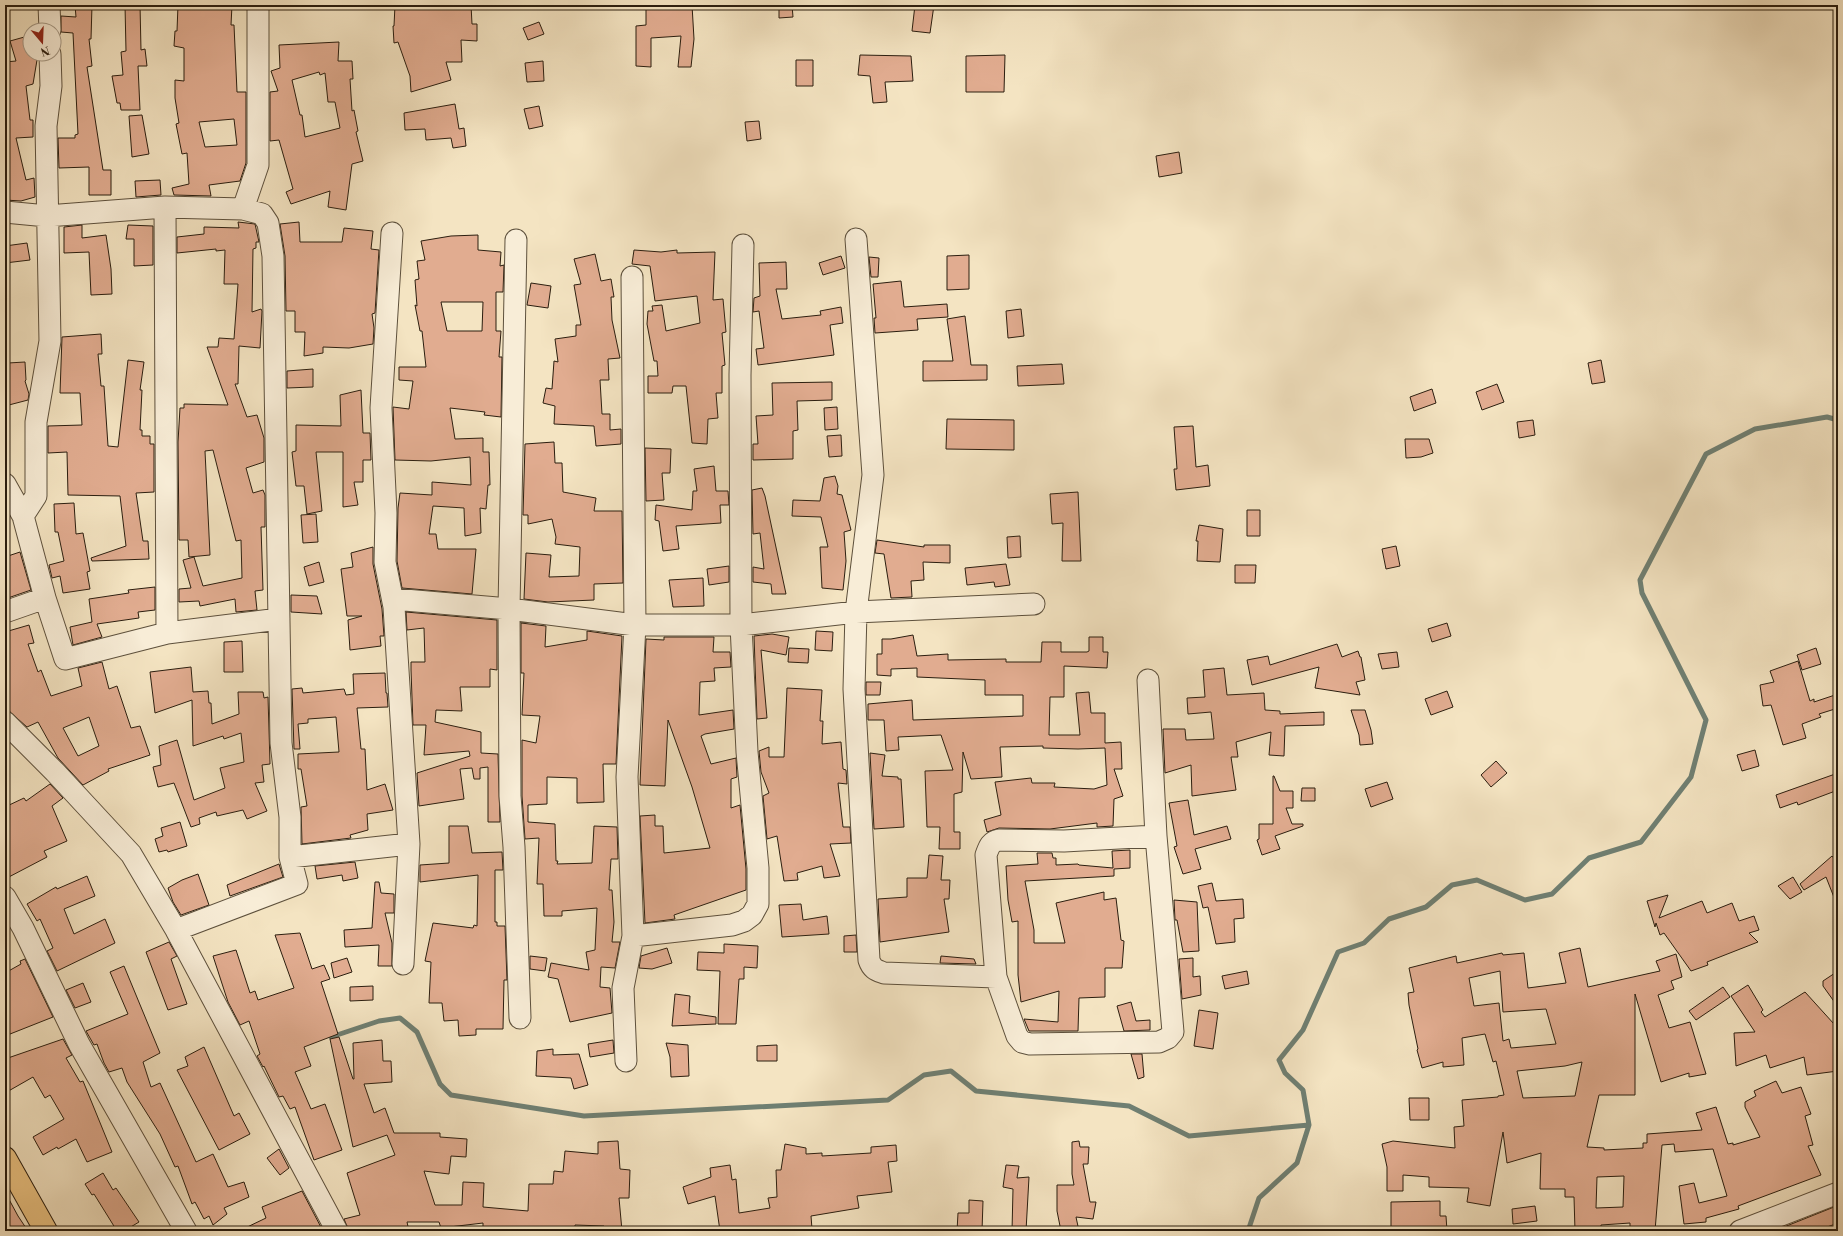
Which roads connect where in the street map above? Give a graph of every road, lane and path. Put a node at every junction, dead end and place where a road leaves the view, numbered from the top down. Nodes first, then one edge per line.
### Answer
1 (49, 5) edge
2 (258, 5) edge
3 (50, 22) edge
4 (50, 62) edge
5 (165, 207) junction
6 (243, 209) junction
7 (5, 212) edge
8 (47, 216) junction
9 (392, 233) dead end
10 (856, 239) dead end
11 (516, 240) dead end
12 (743, 245) dead end
13 (632, 276) dead end
14 (5, 484) edge
15 (23, 516) junction
16 (45, 598) junction
17 (393, 599) junction
18 (1034, 604) dead end
19 (509, 609) junction
20 (5, 612) edge
21 (856, 612) junction
22 (279, 619) junction
23 (635, 625) junction
24 (741, 625) junction
25 (167, 633) junction
26 (1148, 680) dead end
27 (5, 722) edge
28 (1156, 836) junction
29 (409, 844) junction
30 (290, 857) junction
31 (5, 897) edge
32 (176, 930) junction
33 (633, 936) junction
34 (404, 964) dead end
35 (996, 977) junction
36 (520, 1018) dead end
37 (626, 1061) dead end
38 (5, 1158) edge
39 (1838, 1193) edge
40 (46, 1231) edge
41 (186, 1231) edge
42 (337, 1231) edge
43 (1740, 1231) edge

1 - 3 street
2 - 6 street
4 - 8 street
5 - 6 street
5 - 8 street
5 - 25 street
6 - 22 street
7 - 8 street
8 - 15 street
9 - 17 street
10 - 21 street
11 - 19 street
12 - 24 street
13 - 23 street
14 - 15 street
15 - 16 street
16 - 20 street
16 - 25 street
17 - 19 street
17 - 29 street
18 - 21 street
19 - 23 street
19 - 36 street
21 - 24 street
21 - 35 street
22 - 25 street
22 - 30 street
23 - 24 street
23 - 33 street
24 - 33 street
26 - 28 street
27 - 32 street
28 - 35 street
28 - 35 street
29 - 30 street
29 - 34 street
30 - 32 street
31 - 41 street
32 - 42 street
33 - 37 street
38 - 40 main road
39 - 43 street

